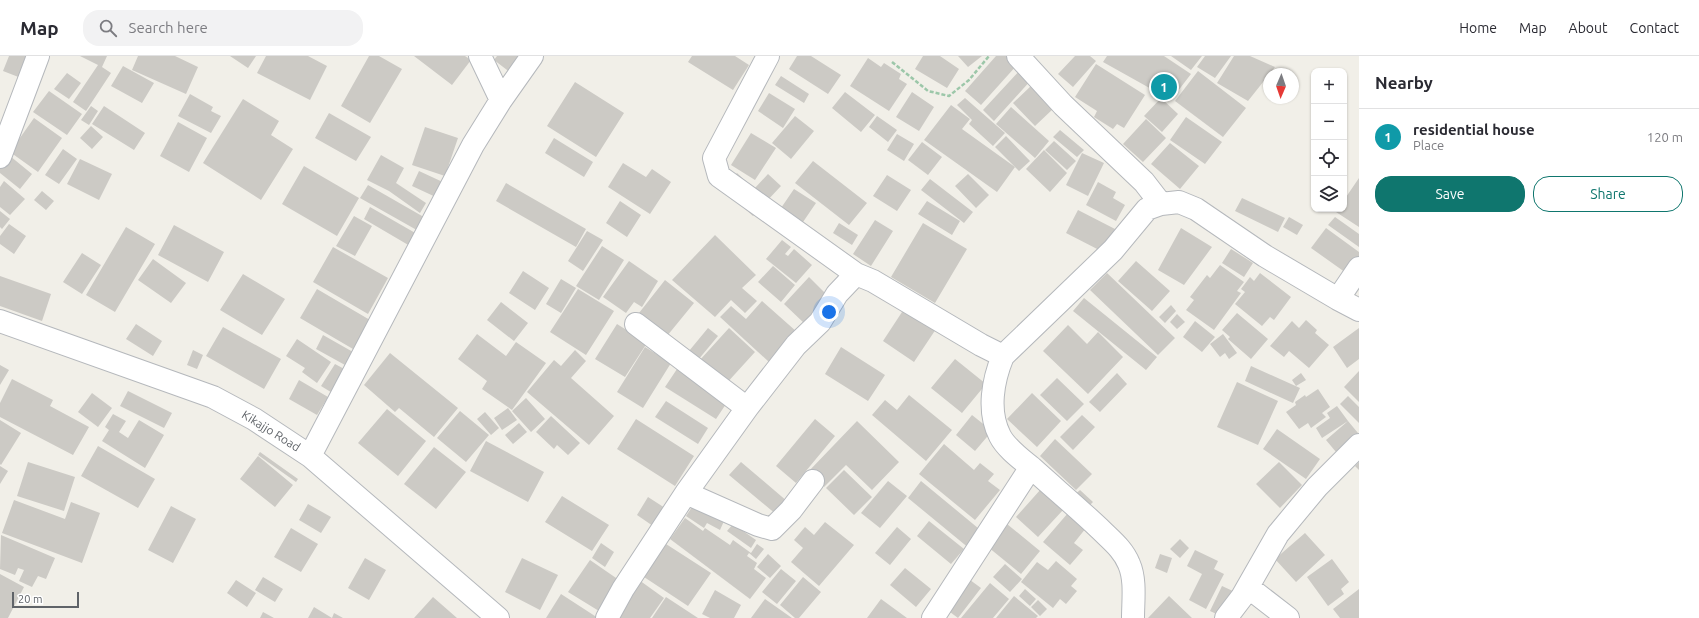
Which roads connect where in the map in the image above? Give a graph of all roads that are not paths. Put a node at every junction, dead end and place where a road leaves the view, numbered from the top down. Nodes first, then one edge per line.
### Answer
1 (38, 56) edge
2 (480, 56) edge
3 (532, 56) edge
4 (768, 56) edge
5 (1018, 56) edge
6 (501, 100) junction
7 (0, 157) edge
8 (1161, 204) junction
9 (1359, 268) edge
10 (856, 274) junction
11 (1338, 299) junction
12 (1359, 310) edge
13 (0, 321) edge
14 (636, 324) dead end
15 (1003, 356) junction
16 (747, 408) junction
17 (1359, 445) edge
18 (310, 456) junction
19 (1031, 467) junction
20 (813, 481) dead end
21 (686, 493) junction
22 (1248, 587) junction
23 (498, 618) edge
24 (607, 618) edge
25 (933, 618) edge
26 (1133, 618) edge
27 (1226, 618) edge
28 (1288, 618) edge

1 - 7 street
2 - 6 street
3 - 6 street
4 - 10 street
5 - 8 street
6 - 18 street
8 - 11 street
8 - 15 street
9 - 11 street
10 - 15 street
10 - 16 street
11 - 12 street
13 - 18 street, Kikajjo Road
14 - 16 street
15 - 19 street
16 - 21 street
17 - 22 street
18 - 23 street, Kikajjo Road
19 - 25 street
19 - 26 street
20 - 21 street
21 - 24 street
22 - 27 street
22 - 28 street

